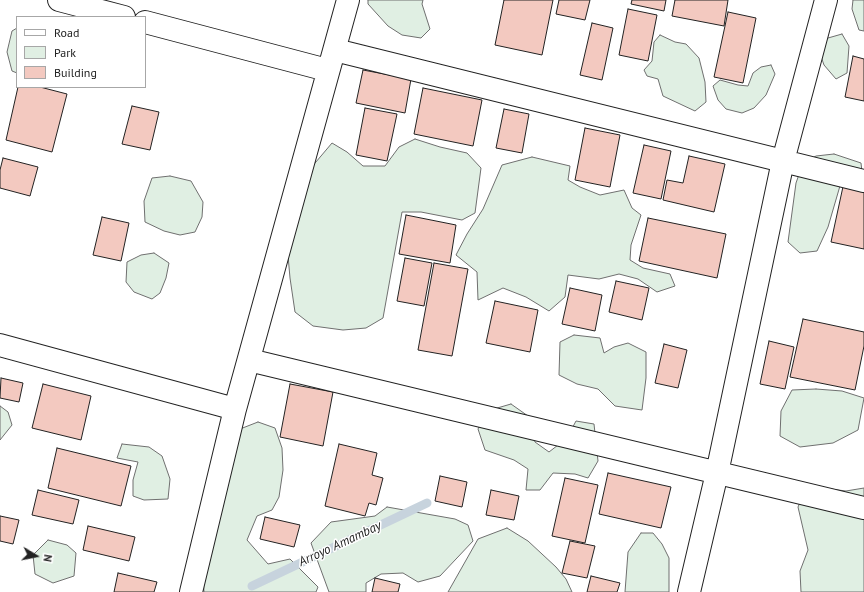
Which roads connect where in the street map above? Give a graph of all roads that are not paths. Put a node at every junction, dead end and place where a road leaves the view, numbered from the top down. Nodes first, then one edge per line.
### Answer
1 (59, 0) edge
2 (348, 0) edge
3 (826, 0) edge
4 (120, 16) edge
5 (146, 22) edge
6 (335, 50) junction
7 (327, 70) junction
8 (783, 161) junction
9 (864, 181) edge
10 (0, 345) edge
11 (249, 360) junction
12 (235, 408) junction
13 (717, 473) junction
14 (864, 508) edge
15 (191, 592) edge
16 (689, 592) edge

1 - 4 street
2 - 6 street
3 - 8 street
5 - 7 street
6 - 7 street
6 - 8 street
7 - 11 street
8 - 9 street
8 - 13 street
10 - 12 street
11 - 12 street
11 - 13 street
12 - 15 street
13 - 14 street
13 - 16 street

